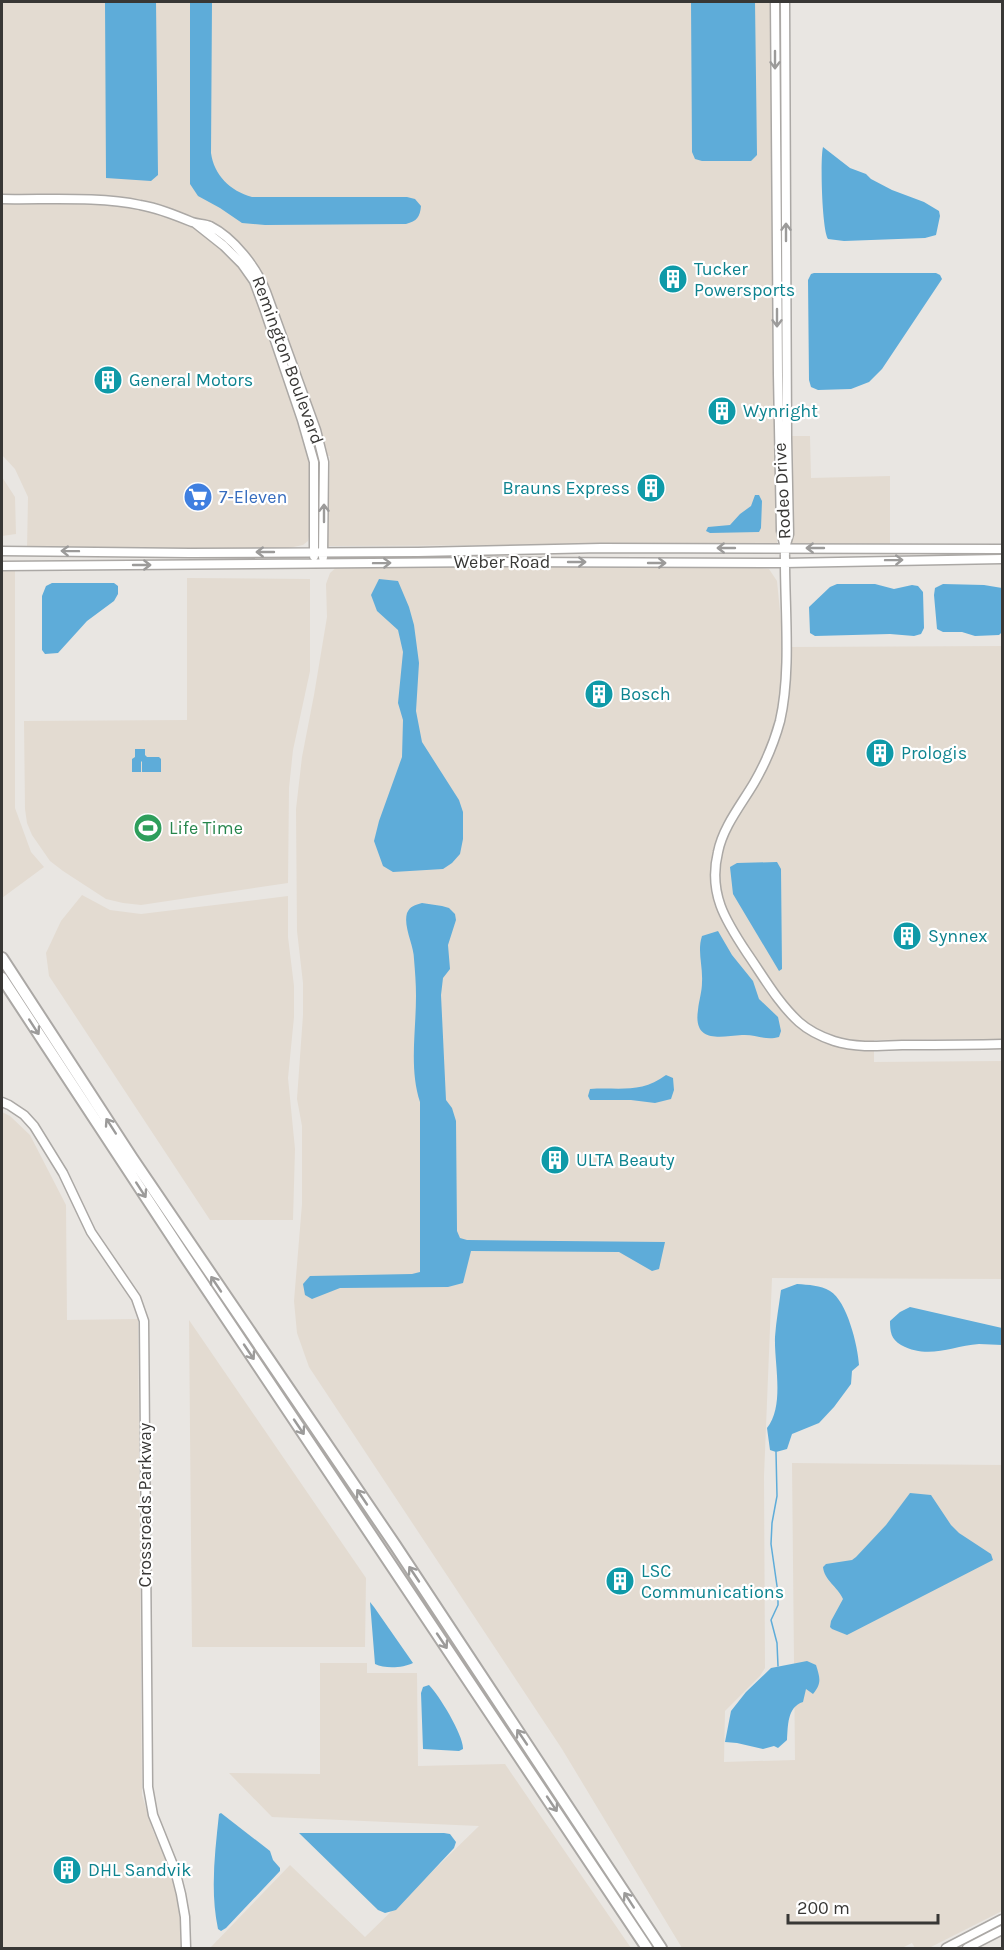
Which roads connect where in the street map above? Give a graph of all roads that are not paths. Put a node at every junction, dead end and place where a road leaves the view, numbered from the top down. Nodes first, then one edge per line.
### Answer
1 (775, 2) edge
2 (785, 2) edge
3 (2, 199) edge
4 (784, 548) junction
5 (1002, 549) edge
6 (2, 551) edge
7 (319, 552) junction
8 (1002, 559) edge
9 (784, 563) junction
10 (318, 564) junction
11 (2, 566) edge
12 (2, 958) edge
13 (2, 978) edge
14 (1002, 1044) edge
15 (2, 1102) edge
16 (1002, 1919) edge
17 (1002, 1930) edge
18 (186, 1948) edge
19 (647, 1948) edge
20 (661, 1948) edge
21 (946, 1948) edge
22 (967, 1948) edge

1 -> 4 main road, Rodeo Drive
4 -> 2 main road, Rodeo Drive
3 - 7 main road, Remington Boulevard
5 -> 4 main road, Weber Road
4 -> 7 main road, Weber Road
4 - 9 main road
7 -> 6 main road, Weber Road
7 - 10 main road, Remington Boulevard
9 -> 8 main road, Weber Road
10 -> 9 main road, Weber Road
9 - 14 main road
11 -> 10 main road, Weber Road
20 -> 12 highway
13 -> 19 highway
15 - 18 main road, Crossroads Parkway
16 - 21 main road
17 - 22 main road

